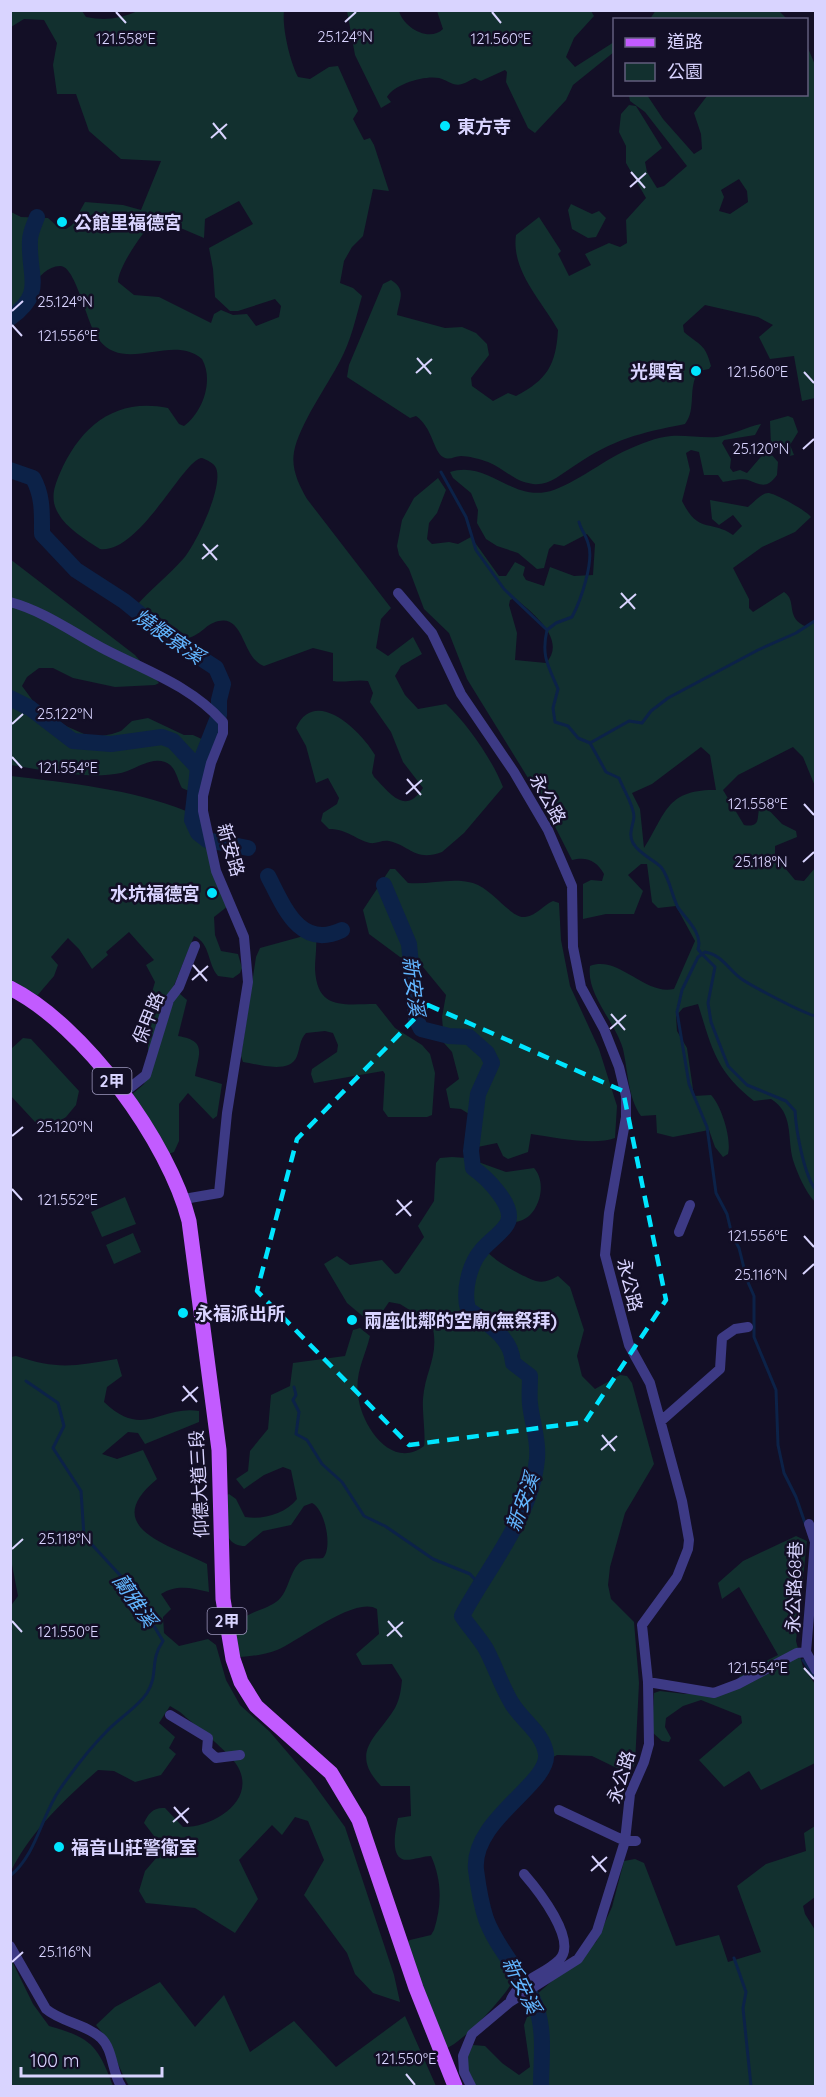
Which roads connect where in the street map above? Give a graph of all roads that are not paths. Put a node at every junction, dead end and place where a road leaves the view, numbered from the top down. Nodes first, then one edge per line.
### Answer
1 (398, 593) dead end
2 (10, 602) edge
3 (195, 946) dead end
4 (10, 988) edge
5 (122, 1094) junction
6 (184, 1199) junction
7 (690, 1205) dead end
8 (679, 1233) dead end
9 (748, 1327) dead end
10 (662, 1421) junction
11 (809, 1524) dead end
12 (806, 1652) junction
13 (816, 1670) edge
14 (648, 1682) junction
15 (170, 1715) dead end
16 (240, 1755) dead end
17 (559, 1810) dead end
18 (631, 1841) junction
19 (525, 1874) dead end
20 (10, 1946) edge
21 (535, 1982) junction
22 (121, 2086) edge
23 (455, 2086) edge
24 (471, 2086) edge

1 - 10 street, 永公路
2 - 6 street, 新安路
3 - 5 street, 保甲路
4 - 5 main road, 仰德大道三段 / 2甲
5 - 6 main road, 仰德大道三段 / 2甲
6 - 23 main road, 仰德大道三段 / 2甲
7 - 8 street
9 - 10 street
10 - 14 street, 永公路
11 - 12 street, 永公路68巷
12 - 13 street
12 - 14 street
14 - 18 street, 永公路
15 - 16 street
17 - 18 street
18 - 21 street, 永公路
19 - 21 street
20 - 22 street
21 - 24 street

